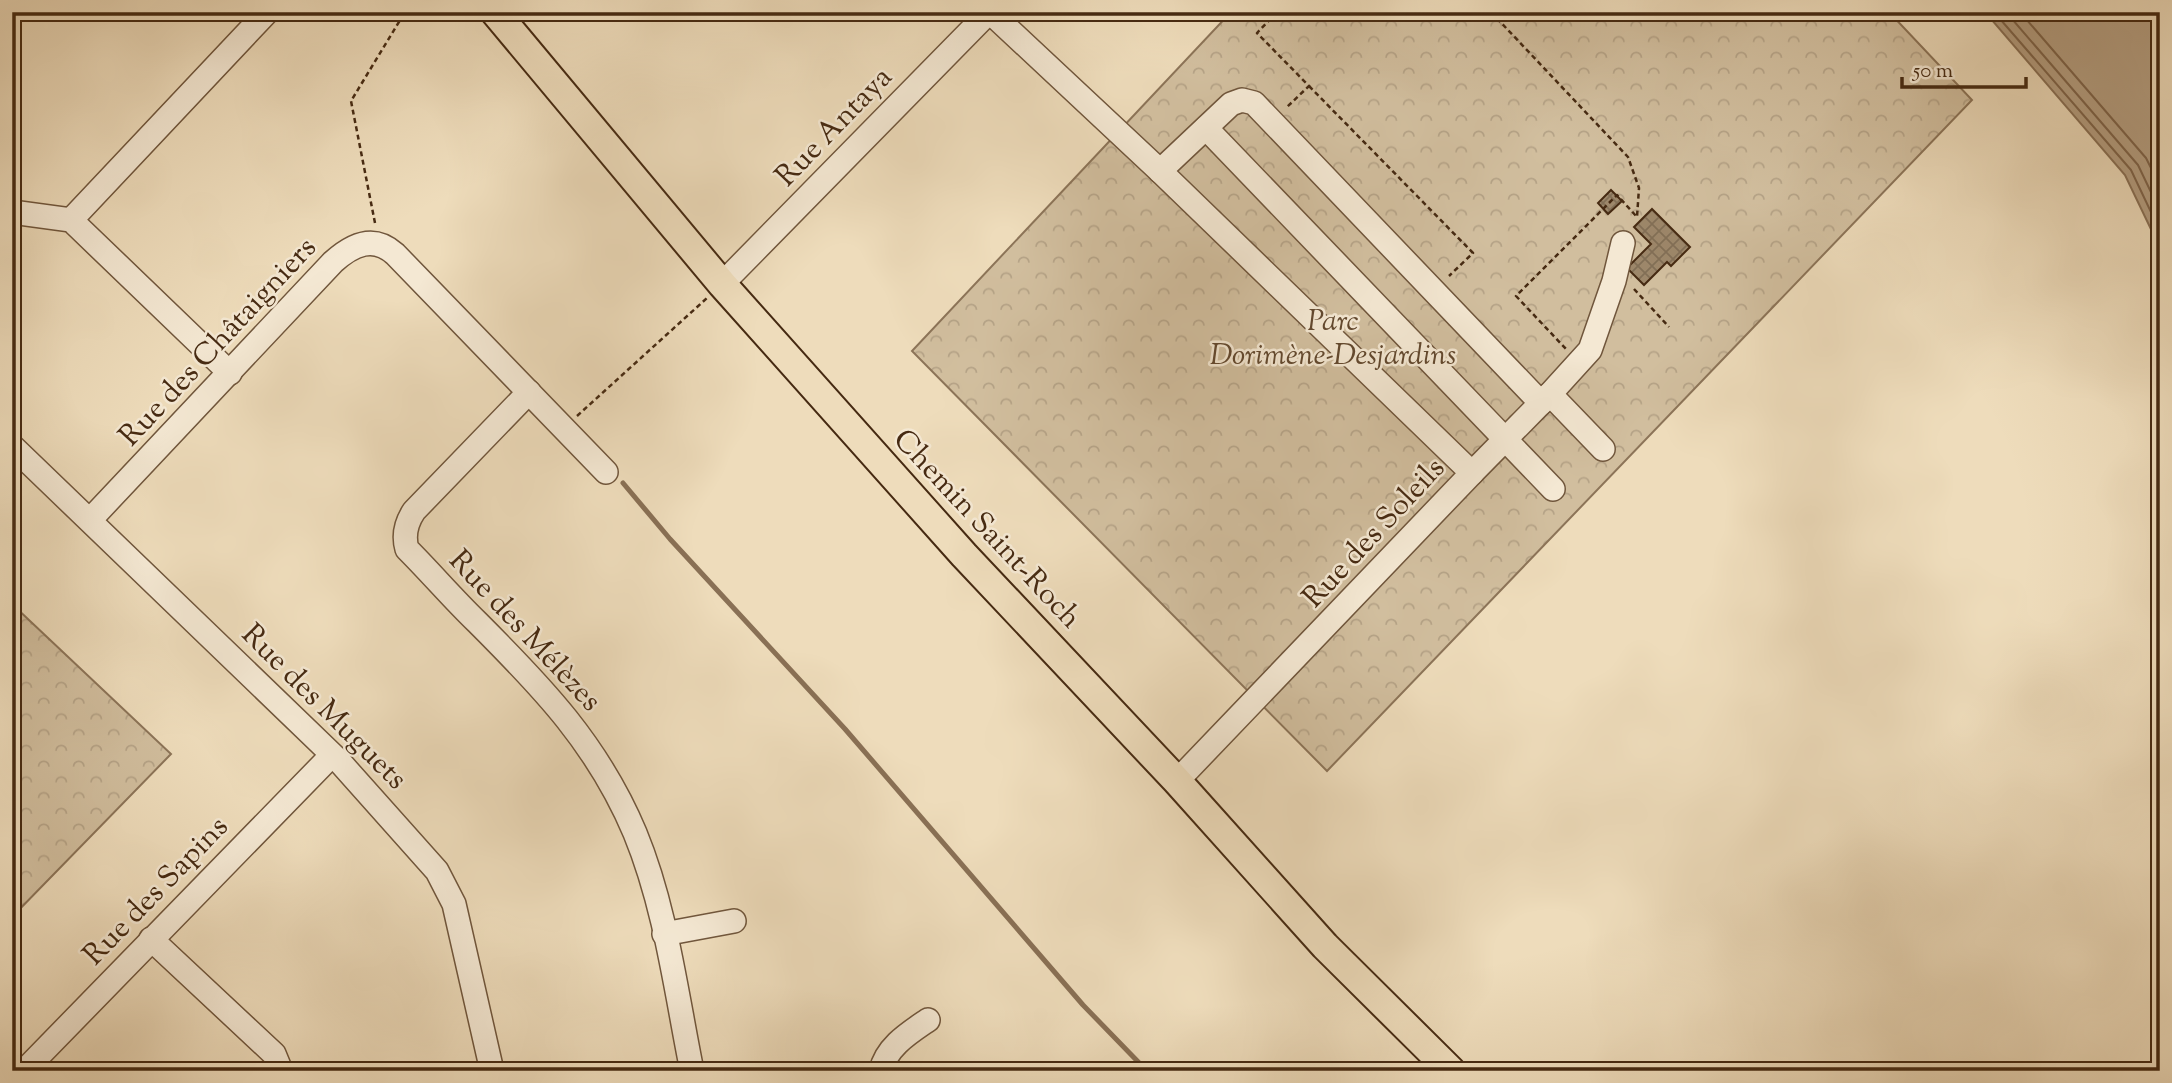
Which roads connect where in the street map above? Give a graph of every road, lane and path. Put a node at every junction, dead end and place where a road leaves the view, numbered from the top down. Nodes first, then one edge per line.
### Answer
1 (405, 12) edge
2 (495, 12) edge
3 (989, 12) edge
4 (1277, 12) edge
5 (1491, 12) edge
6 (255, 16) edge
7 (1309, 86) junction
8 (1273, 122) junction
9 (1206, 128) junction
10 (1160, 171) junction
11 (12, 212) edge
12 (71, 220) junction
13 (379, 243) junction
14 (1623, 243) dead end
15 (1617, 271) junction
16 (722, 284) junction
17 (1434, 290) junction
18 (1668, 327) dead end
19 (1580, 364) junction
20 (230, 373) junction
21 (529, 392) junction
22 (1546, 398) junction
23 (563, 428) junction
24 (1505, 438) junction
25 (12, 446) edge
26 (1603, 449) dead end
27 (606, 472) dead end
28 (1472, 473) junction
29 (1553, 489) dead end
30 (90, 520) junction
31 (332, 755) junction
32 (1177, 781) junction
33 (734, 921) dead end
34 (664, 934) junction
35 (151, 939) junction
36 (928, 1020) dead end
37 (24, 1071) edge
38 (281, 1071) edge
39 (492, 1071) edge
40 (692, 1071) edge
41 (881, 1071) edge
42 (1451, 1071) edge

1 - 13 path
2 - 16 main road, Chemin Saint-Roch
3 - 10 street, Rue des Soleils
3 - 16 street, Rue Antaya
4 - 7 path
5 - 19 path
6 - 12 street
7 - 8 path
7 - 17 path
8 - 9 street
8 - 17 street
9 - 10 street
9 - 24 street
10 - 28 street, Rue des Soleils
11 - 12 street
12 - 20 street
13 - 20 street, Rue des Châtaigniers
13 - 21 street
14 - 15 street
15 - 18 path
15 - 19 street
16 - 23 path
16 - 32 main road, Chemin Saint-Roch
17 - 22 street
19 - 22 street
20 - 30 street, Rue des Châtaigniers
21 - 23 street
21 - 34 street, Rue des Mélèzes
22 - 24 street
22 - 26 street
23 - 27 street
24 - 28 street
24 - 29 street
25 - 30 street, Rue des Muguets
28 - 32 street, Rue des Soleils
30 - 31 street, Rue des Muguets
31 - 35 street, Rue des Sapins
31 - 39 street, Rue des Muguets
32 - 42 main road, Chemin Saint-Roch
33 - 34 street
34 - 40 street, Rue des Mélèzes
35 - 37 street, Rue des Sapins
35 - 38 street
36 - 41 street

